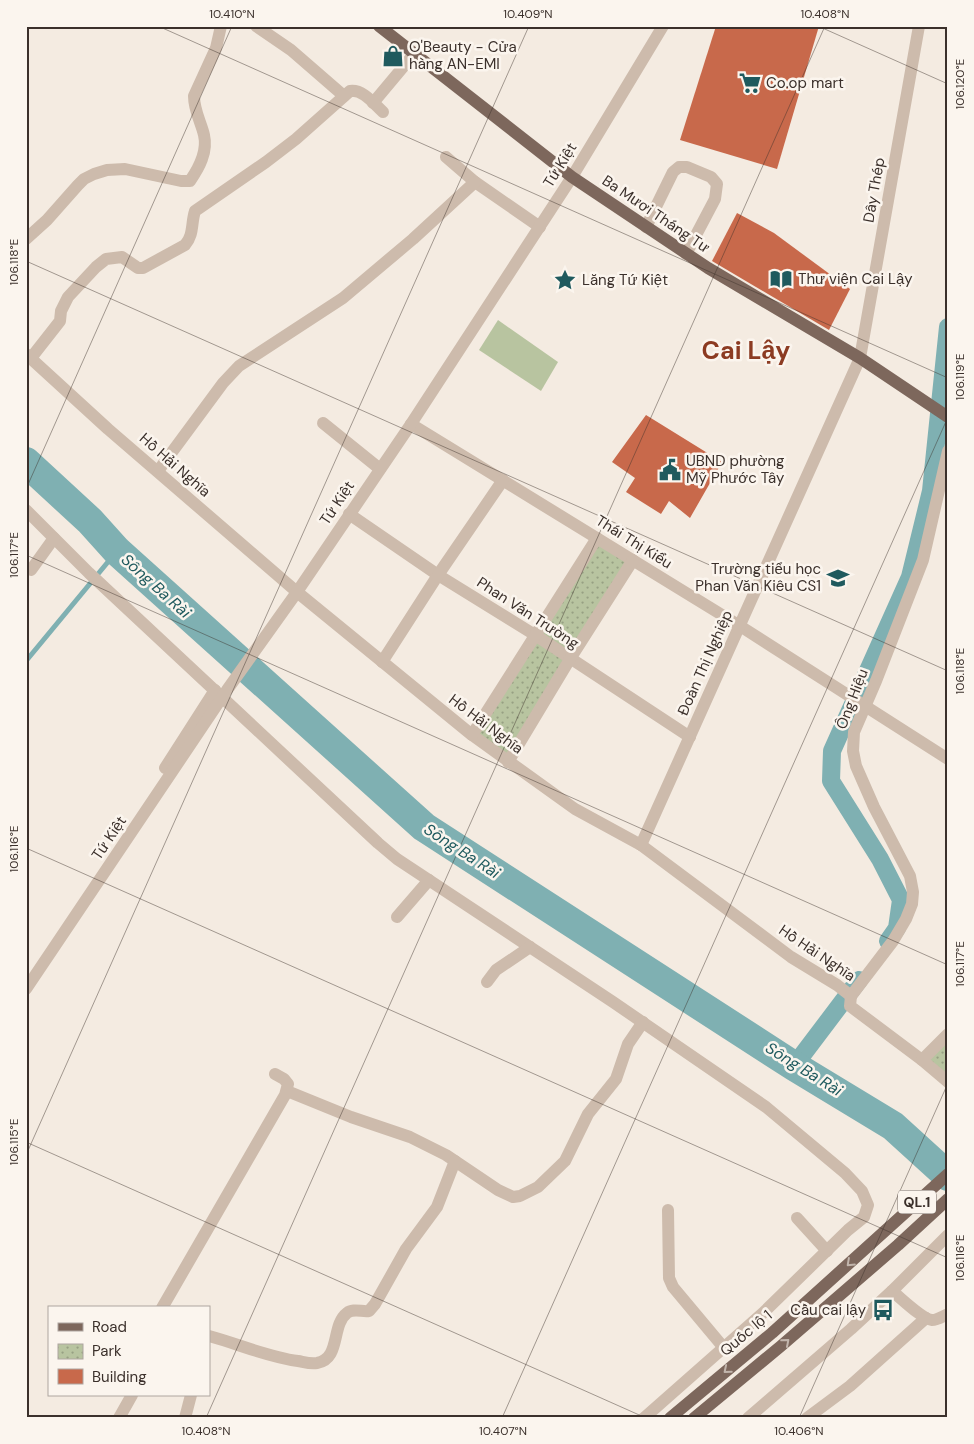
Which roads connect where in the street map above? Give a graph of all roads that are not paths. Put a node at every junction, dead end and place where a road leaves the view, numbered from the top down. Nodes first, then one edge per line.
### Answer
1 (221, 26) edge
2 (256, 26) edge
3 (379, 26) edge
4 (663, 26) edge
5 (919, 26) edge
6 (414, 54) junction
7 (344, 96) junction
8 (446, 156) dead end
9 (572, 177) junction
10 (475, 182) junction
11 (540, 227) junction
12 (646, 227) junction
13 (26, 239) edge
14 (686, 254) junction
15 (29, 356) edge
16 (860, 358) junction
17 (948, 417) edge
18 (323, 423) dead end
19 (411, 424) junction
20 (948, 451) edge
21 (380, 469) junction
22 (158, 471) junction
23 (503, 480) junction
24 (26, 510) edge
25 (349, 514) junction
26 (54, 538) junction
27 (597, 538) junction
28 (633, 560) junction
29 (31, 570) dead end
30 (438, 575) junction
31 (297, 592) junction
32 (740, 626) junction
33 (535, 635) junction
34 (570, 659) junction
35 (382, 662) junction
36 (221, 692) junction
37 (863, 704) junction
38 (472, 736) junction
39 (690, 737) junction
40 (948, 759) edge
41 (508, 762) junction
42 (641, 845) junction
43 (429, 880) junction
44 (397, 917) dead end
45 (530, 947) junction
46 (488, 982) dead end
47 (26, 989) edge
48 (851, 996) junction
49 (643, 1022) junction
50 (948, 1034) edge
51 (922, 1060) junction
52 (275, 1074) dead end
53 (948, 1082) edge
54 (286, 1091) junction
55 (455, 1161) junction
56 (948, 1174) edge
57 (948, 1199) edge
58 (668, 1210) dead end
59 (797, 1218) dead end
60 (948, 1235) edge
61 (827, 1250) junction
62 (892, 1291) junction
63 (163, 1306) edge
64 (948, 1314) edge
65 (926, 1318) junction
66 (210, 1336) edge
67 (724, 1348) junction
68 (131, 1396) edge
69 (191, 1396) edge
70 (697, 1417) edge
71 (119, 1418) edge
72 (185, 1418) edge
73 (644, 1418) edge
74 (670, 1418) edge
75 (748, 1418) edge
76 (807, 1418) edge

1 - 13 street
2 - 7 street
3 - 6 main road, Ba Mươi Tháng Tư
4 - 9 street, Tứ Kiệt
5 - 16 street, Dây Thép
6 - 7 street
6 - 9 main road, Ba Mươi Tháng Tư
7 - 15 street
8 - 10 street
9 - 11 street, Tứ Kiệt
9 - 12 main road, Ba Mươi Tháng Tư
10 - 11 street
10 - 22 street
11 - 19 street, Tứ Kiệt
12 - 14 main road, Ba Mươi Tháng Tư
12 - 14 street
14 - 16 main road, Ba Mươi Tháng Tư
15 - 22 street, Hồ Hải Nghĩa
16 - 17 main road, Ba Mươi Tháng Tư
16 - 32 street, Đoàn Thị Nghiệp
18 - 21 street
19 - 21 street, Tứ Kiệt
19 - 23 street, Thái Thị Kiểu
20 - 37 street, Ông Hiệu
21 - 25 street, Tứ Kiệt
22 - 31 street, Hồ Hải Nghĩa
23 - 27 street, Thái Thị Kiểu
23 - 30 street
24 - 26 street
25 - 30 street, Phan Văn Trường
25 - 31 street, Tứ Kiệt
26 - 29 street
26 - 36 street
27 - 28 street, Thái Thị Kiểu
27 - 33 street
28 - 32 street, Thái Thị Kiểu
28 - 34 street
30 - 33 street, Phan Văn Trường
30 - 35 street
31 - 35 street, Hồ Hải Nghĩa
31 - 36 street, Tứ Kiệt
32 - 37 street, Thái Thị Kiểu
32 - 39 street, Đoàn Thị Nghiệp
33 - 34 street, Phan Văn Trường
33 - 38 street
34 - 39 street, Phan Văn Trường
34 - 41 street
35 - 38 street, Hồ Hải Nghĩa
36 - 43 street
36 - 47 street, Tứ Kiệt
37 - 40 street
37 - 48 street, Ông Hiệu
38 - 41 street, Hồ Hải Nghĩa
39 - 42 street, Đoàn Thị Nghiệp
41 - 42 street, Hồ Hải Nghĩa
42 - 48 street, Hồ Hải Nghĩa
43 - 44 street
43 - 45 street
45 - 46 street
45 - 49 street
48 - 51 street, Hồ Hải Nghĩa
49 - 55 street
49 - 61 street
50 - 51 street
51 - 53 street, Hồ Hải Nghĩa
52 - 54 street
54 - 55 street
54 - 63 street
55 - 66 street
56 -> 74 main road, Quốc lộ 1 / QL.1
70 -> 57 main road, QL.1
58 - 67 street
59 - 61 street
60 - 62 street
61 - 67 street
62 - 65 street
62 - 75 street
64 - 65 street
65 - 76 street
67 - 73 street
68 - 71 street
69 - 72 street

